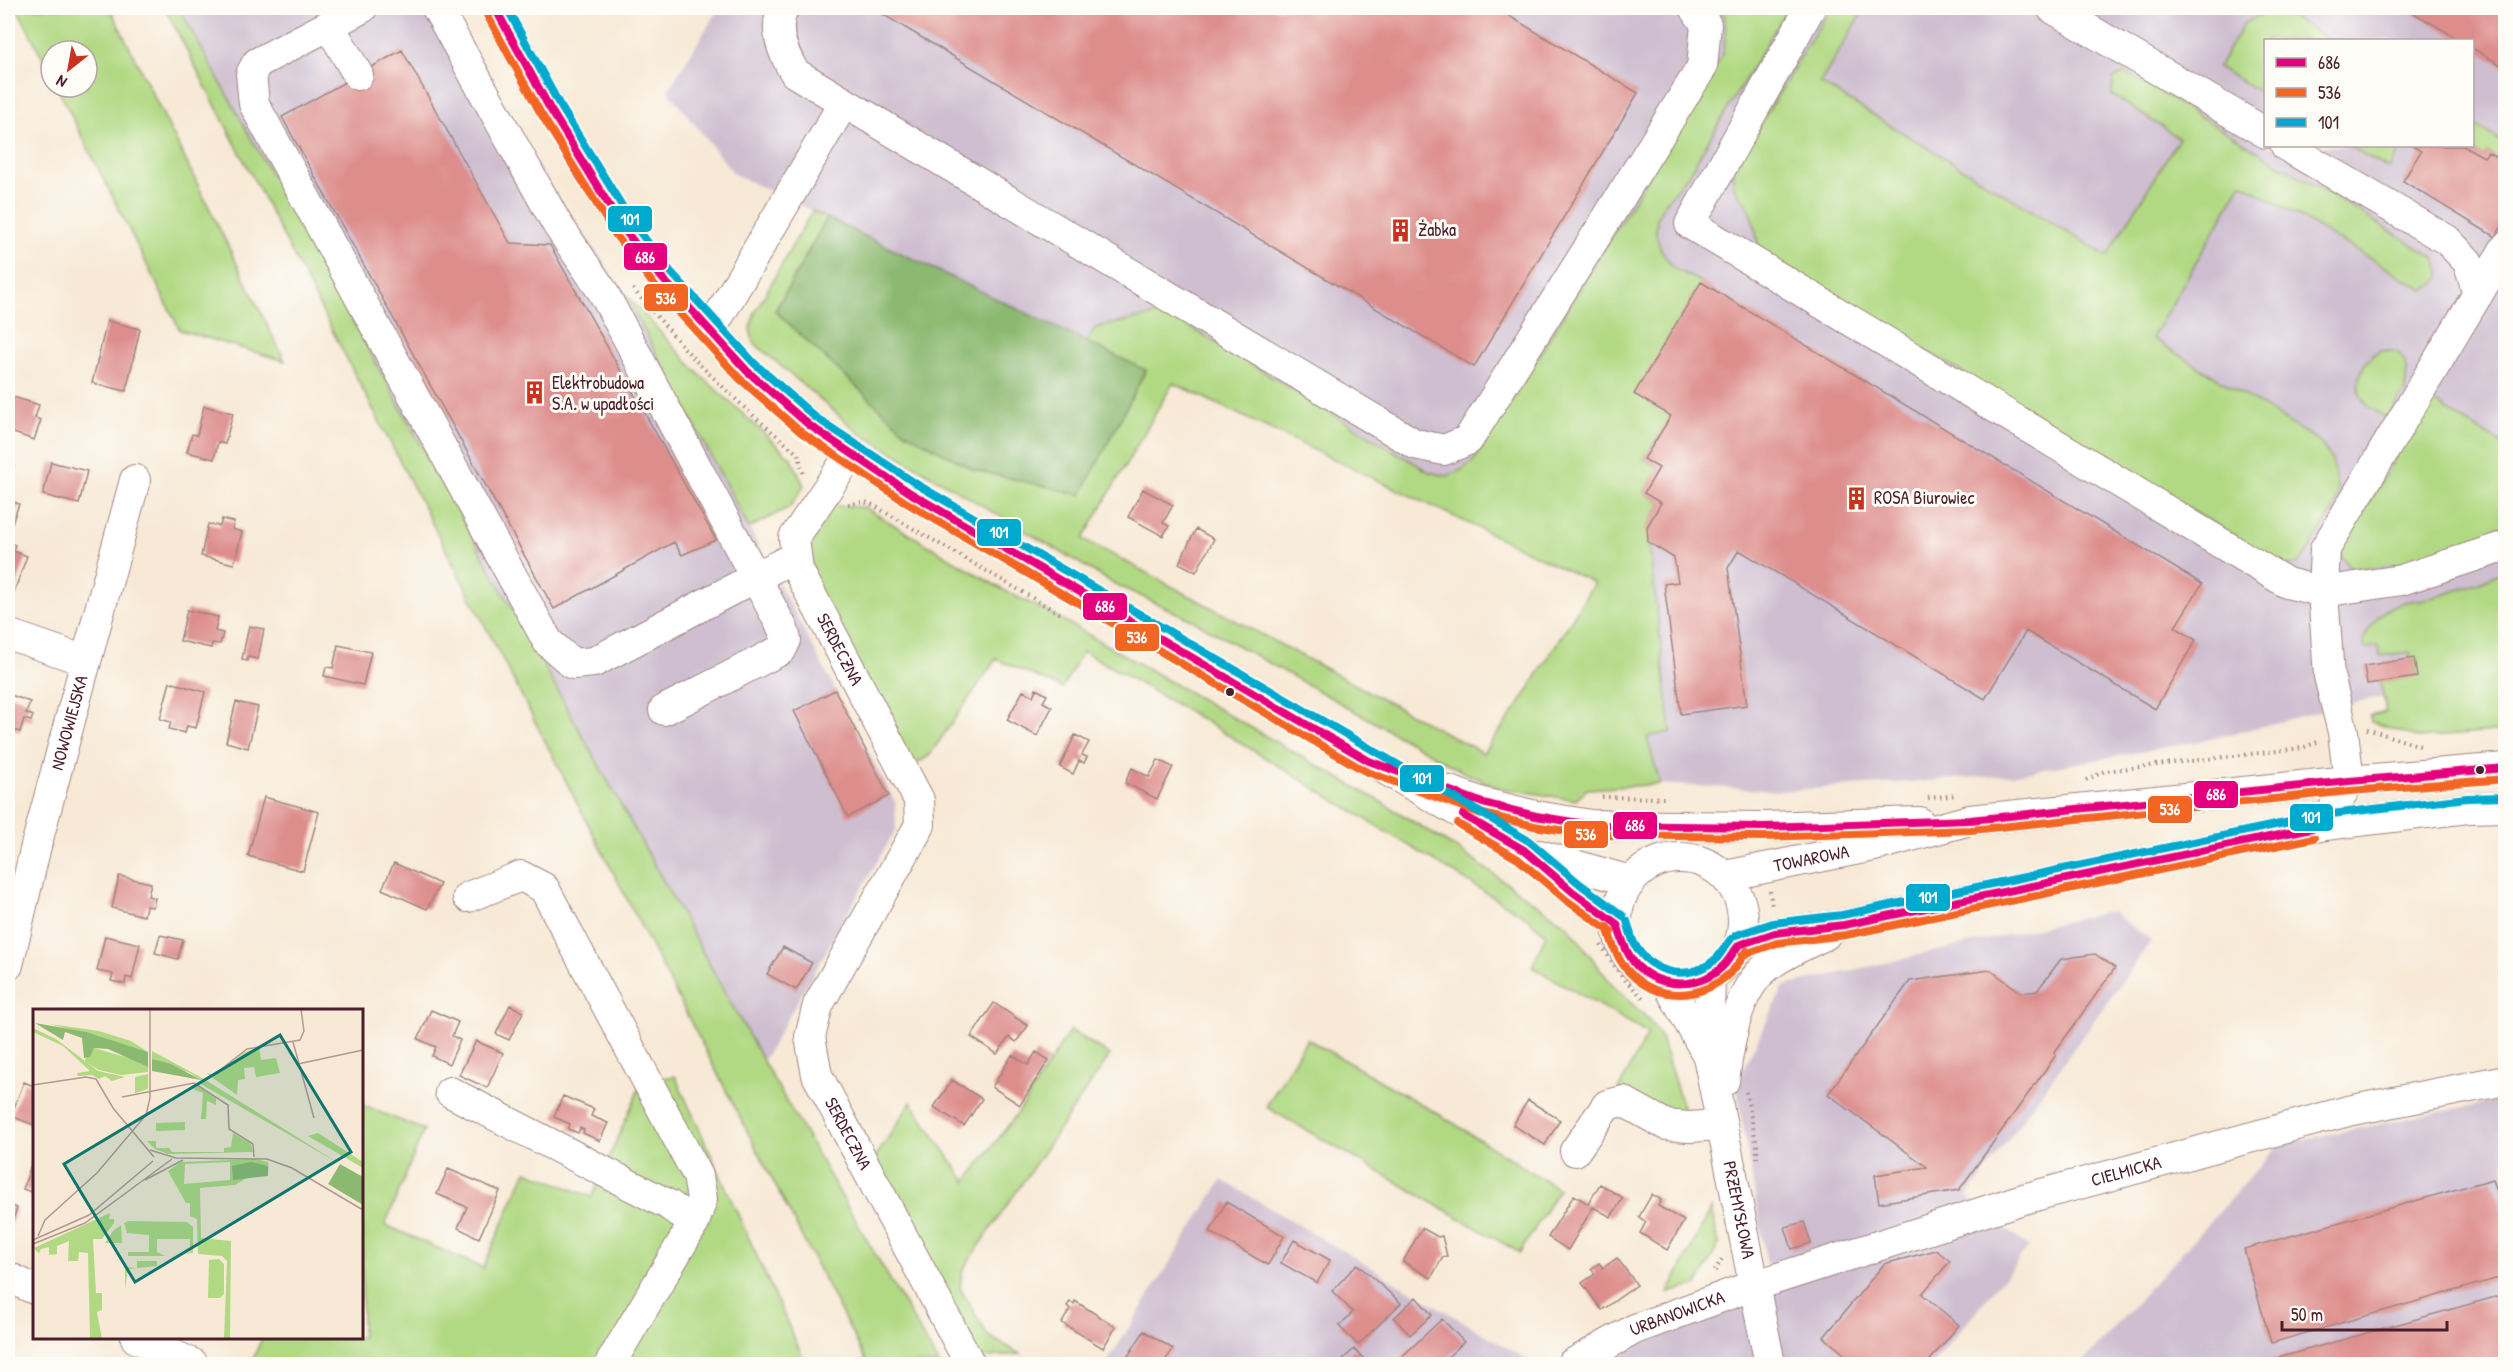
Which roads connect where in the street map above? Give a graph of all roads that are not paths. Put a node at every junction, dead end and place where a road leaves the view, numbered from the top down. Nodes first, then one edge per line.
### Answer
1 (362, 8) edge
2 (437, 8) edge
3 (495, 8) edge
4 (784, 8) edge
5 (1695, 8) edge
6 (1810, 8) edge
7 (2052, 8) edge
8 (329, 25) junction
9 (358, 75) dead end
10 (843, 104) junction
11 (2264, 132) edge
12 (2288, 147) edge
13 (2505, 247) edge
14 (2478, 294) junction
15 (710, 331) junction
16 (850, 455) junction
17 (135, 480) dead end
18 (2505, 546) edge
19 (796, 556) junction
20 (755, 578) junction
21 (2323, 592) junction
22 (8, 634) edge
23 (86, 661) junction
24 (664, 710) dead end
25 (1369, 760) junction
26 (2505, 768) edge
27 (2349, 781) junction
28 (1968, 807) junction
29 (2505, 807) edge
30 (2325, 825) junction
31 (1524, 850) junction
32 (1725, 876) junction
33 (1630, 881) junction
34 (468, 897) dead end
35 (1844, 925) junction
36 (1606, 930) junction
37 (1739, 945) junction
38 (8, 965) edge
39 (1710, 977) junction
40 (1657, 992) junction
41 (1708, 1056) junction
42 (2505, 1080) edge
43 (450, 1092) dead end
44 (1721, 1116) junction
45 (1575, 1151) dead end
46 (694, 1223) junction
47 (8, 1276) edge
48 (1754, 1286) junction
49 (33, 1288) edge
50 (138, 1339) edge
51 (193, 1365) edge
52 (610, 1365) edge
53 (970, 1365) edge
54 (1572, 1365) edge
55 (1770, 1365) edge

1 - 8 street
2 - 20 street
3 - 15 street
4 - 10 street
5 - 10 street
6 - 21 street
7 - 11 street
8 - 9 street
8 - 20 street
10 - 15 street
12 - 14 street
13 - 14 street
14 - 21 street
15 - 16 street
16 - 19 street, SERDECZNA
16 - 25 street
17 - 23 street, NOWOWIEJSKA
18 - 21 street
19 - 20 street
19 - 53 street, SERDECZNA
20 - 24 street
21 - 27 street
22 - 23 street
23 - 38 street, NOWOWIEJSKA
25 - 28 street
25 - 31 street
26 - 27 street, TOWAROWA
27 - 28 street, TOWAROWA
27 - 30 street
28 - 32 street, TOWAROWA
29 - 30 street
30 - 35 street
31 - 33 street
31 - 36 street
32 - 33 street
32 - 37 street
33 - 36 street
34 - 46 street
35 - 37 street
35 - 44 street
36 - 40 street
37 - 39 street
39 - 40 street
39 - 41 street, PRZEMYSŁOWA
40 - 41 street, PRZEMYSŁOWA
41 - 44 street, PRZEMYSŁOWA
42 - 48 street, CIELMICKA
43 - 46 street
44 - 45 street
44 - 48 street, PRZEMYSŁOWA
46 - 52 street
47 - 49 street
48 - 54 street, URBANOWICKA
48 - 55 street, PRZEMYSŁOWA
50 - 51 street

